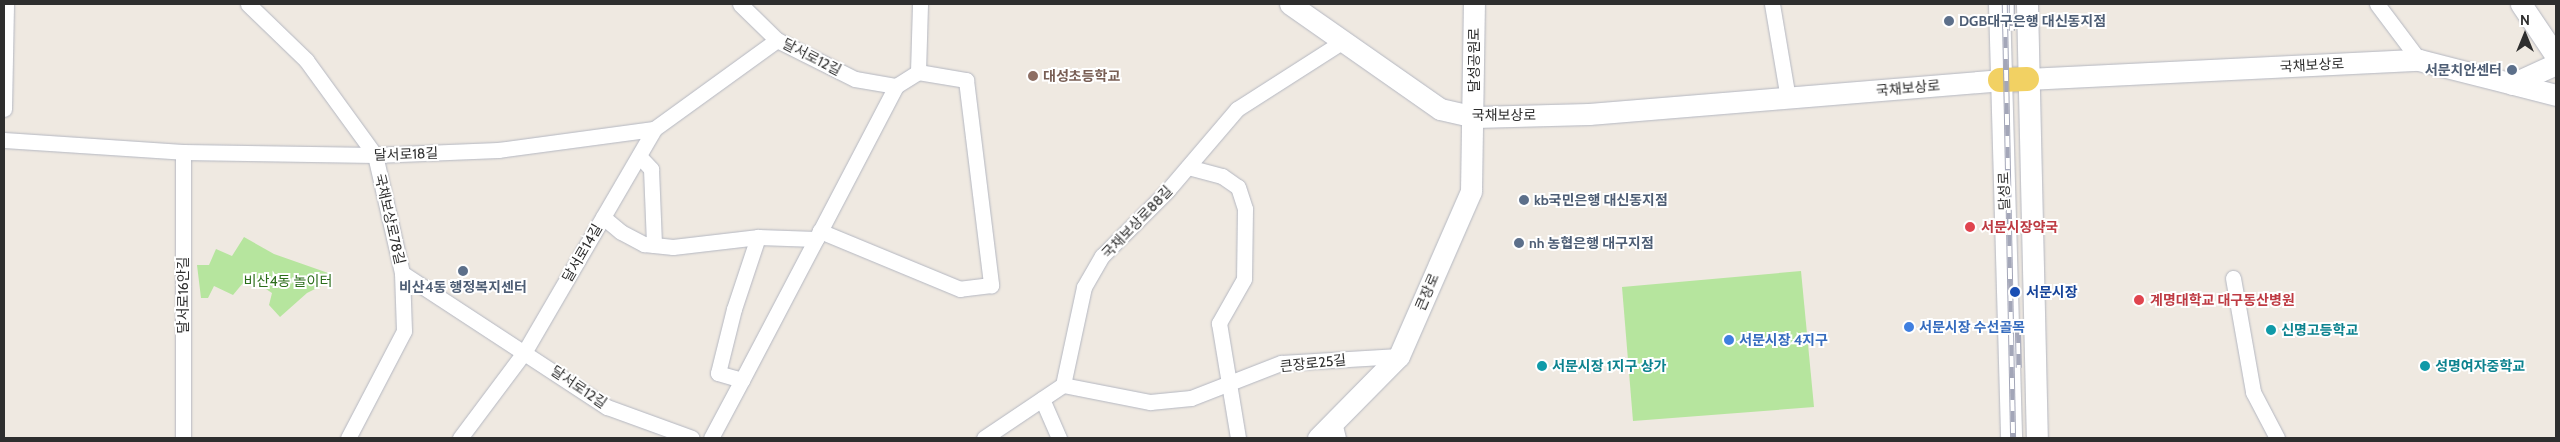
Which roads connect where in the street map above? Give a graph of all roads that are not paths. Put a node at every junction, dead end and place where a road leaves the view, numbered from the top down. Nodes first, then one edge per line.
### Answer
1 (6, 4) edge
2 (248, 4) edge
3 (740, 4) edge
4 (920, 4) edge
5 (1290, 4) edge
6 (1474, 4) edge
7 (1772, 4) edge
8 (1999, 4) edge
9 (2027, 4) edge
10 (2377, 4) edge
11 (2521, 4) edge
12 (777, 40) junction
13 (1345, 40) junction
14 (2556, 56) edge
15 (2419, 60) junction
16 (2556, 64) edge
17 (918, 72) junction
18 (2027, 78) junction
19 (2000, 80) junction
20 (2512, 84) junction
21 (896, 86) junction
22 (2556, 96) edge
23 (1788, 99) junction
24 (4, 109) edge
25 (1474, 117) junction
26 (654, 129) junction
27 (4, 140) edge
28 (183, 152) junction
29 (375, 155) junction
30 (639, 156) junction
31 (1188, 167) junction
32 (603, 217) junction
33 (818, 235) junction
34 (758, 237) junction
35 (654, 245) junction
36 (402, 273) junction
37 (2233, 278) dead end
38 (525, 351) junction
39 (1399, 356) junction
40 (742, 380) junction
41 (1229, 384) junction
42 (1063, 385) junction
43 (1042, 399) junction
44 (1336, 430) edge
45 (183, 438) edge
46 (348, 438) edge
47 (460, 438) edge
48 (692, 438) edge
49 (712, 438) edge
50 (984, 438) edge
51 (1059, 438) edge
52 (1238, 438) edge
53 (1318, 438) edge
54 (2011, 438) edge
55 (2037, 438) edge
56 (2276, 438) edge

1 - 24 street
2 - 29 street, 국채보상로78길
3 - 12 street, 달서로12길
4 - 17 street
5 - 13 main road, 국채보상로
6 - 25 main road, 달성공원로
7 - 23 street
8 - 19 main road, 달성로
9 - 18 main road
10 - 15 street
11 - 14 main road
12 - 21 street, 달서로12길
12 - 26 street, 달서로18길
13 - 25 main road, 국채보상로
13 - 31 street, 국채보상로88길
15 - 18 main road, 국채보상로
15 - 20 main road, 국채보상로
16 - 20 main road
17 - 21 street
17 - 33 street
18 - 19 main road, 국채보상로
18 - 55 main road
19 - 23 main road, 국채보상로
19 - 54 main road, 달성로
20 - 22 main road, 국채보상로
21 - 33 street
23 - 25 main road, 국채보상로
25 - 39 main road, 큰장로
26 - 29 street, 달서로18길
26 - 30 street, 달서로14길
27 - 28 street, 달서로18길
28 - 29 street, 달서로18길
28 - 45 street, 달서로16안길
29 - 36 street, 국채보상로78길
30 - 32 street, 달서로14길
30 - 35 street
31 - 41 street
31 - 42 street, 국채보상로88길
32 - 35 street
32 - 38 street, 달서로14길
33 - 34 street
33 - 40 street
34 - 35 street
34 - 40 street
36 - 38 street
36 - 46 street, 국채보상로78길
37 - 56 street
38 - 47 street, 달서로14길
38 - 48 street, 달서로12길
39 - 41 street, 큰장로25길
39 - 44 main road, 큰장로
40 - 49 street
41 - 42 street, 큰장로25길
41 - 52 street
42 - 43 street
43 - 50 street
43 - 51 street
44 - 53 main road, 큰장로

